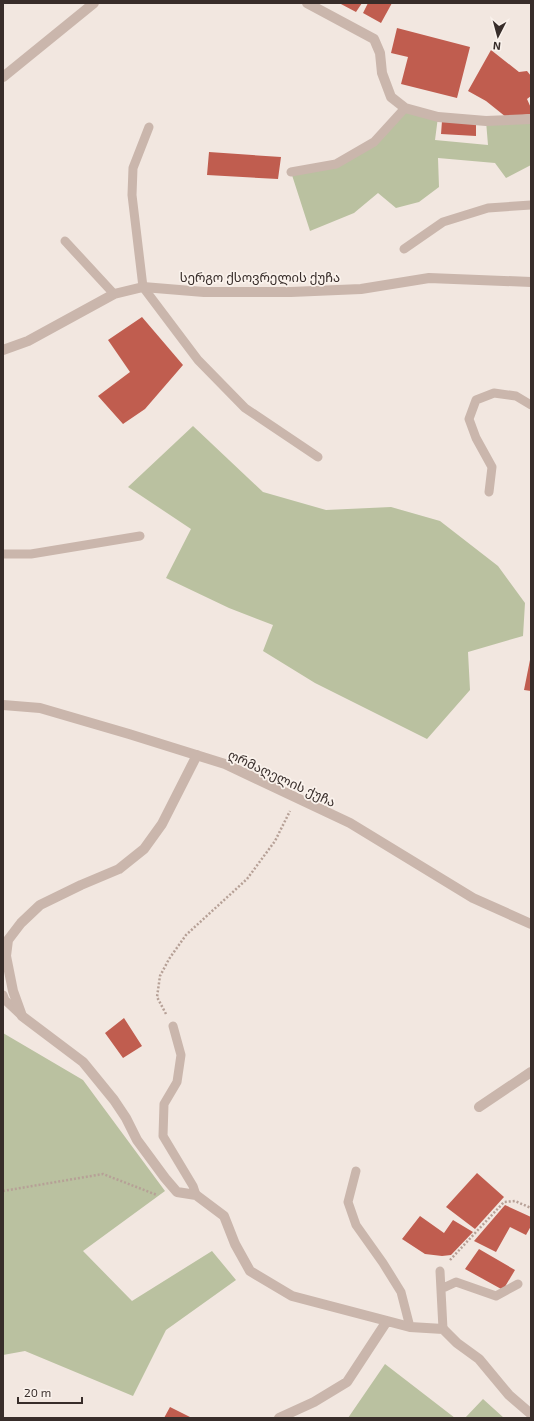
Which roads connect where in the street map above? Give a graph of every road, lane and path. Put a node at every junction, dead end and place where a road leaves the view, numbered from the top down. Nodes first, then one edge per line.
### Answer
1 (94, 3) edge
2 (307, 3) edge
3 (3, 77) edge
4 (405, 108) junction
5 (531, 119) edge
6 (149, 126) dead end
7 (291, 172) dead end
8 (531, 205) edge
9 (65, 241) dead end
10 (404, 249) dead end
11 (531, 282) edge
12 (143, 287) junction
13 (114, 294) junction
14 (3, 350) edge
15 (531, 405) edge
16 (318, 457) dead end
17 (489, 492) dead end
18 (140, 536) dead end
19 (3, 554) edge
20 (3, 705) edge
21 (197, 755) junction
22 (296, 798) junction
23 (531, 924) edge
24 (3, 995) edge
25 (22, 1016) junction
26 (173, 1026) joint
27 (531, 1072) edge
28 (480, 1106) dead end
29 (356, 1171) dead end
30 (3, 1191) edge
31 (196, 1195) junction
32 (162, 1196) dead end
33 (531, 1208) edge
34 (440, 1271) joint
35 (518, 1284) dead end
36 (441, 1289) junction
37 (387, 1321) junction
38 (410, 1327) junction
39 (443, 1329) junction
40 (531, 1414) edge
41 (279, 1418) edge

1 - 3 street
2 - 4 street
4 - 5 street
4 - 7 lane
6 - 12 lane
8 - 10 lane
9 - 13 lane
11 - 12 street, სერგო ქსოვრელის ქუჩა
12 - 13 street, სერგო ქსოვრელის ქუჩა
12 - 16 lane
13 - 14 street, სერგო ქსოვრელის ქუჩა
15 - 17 lane
18 - 19 lane
20 - 21 street, ღრმაღელის ქუჩა
21 - 22 street, ღრმაღელის ქუჩა
21 - 25 street
22 - 23 street, ღრმაღელის ქუჩა
22 - 26 path
24 - 25 lane
25 - 31 street
26 - 31 lane
27 - 28 street
29 - 38 lane
30 - 32 path
31 - 37 street
33 - 34 path
34 - 36 lane
35 - 36 lane
36 - 39 lane
37 - 38 street
37 - 41 street
38 - 39 street
39 - 40 street

